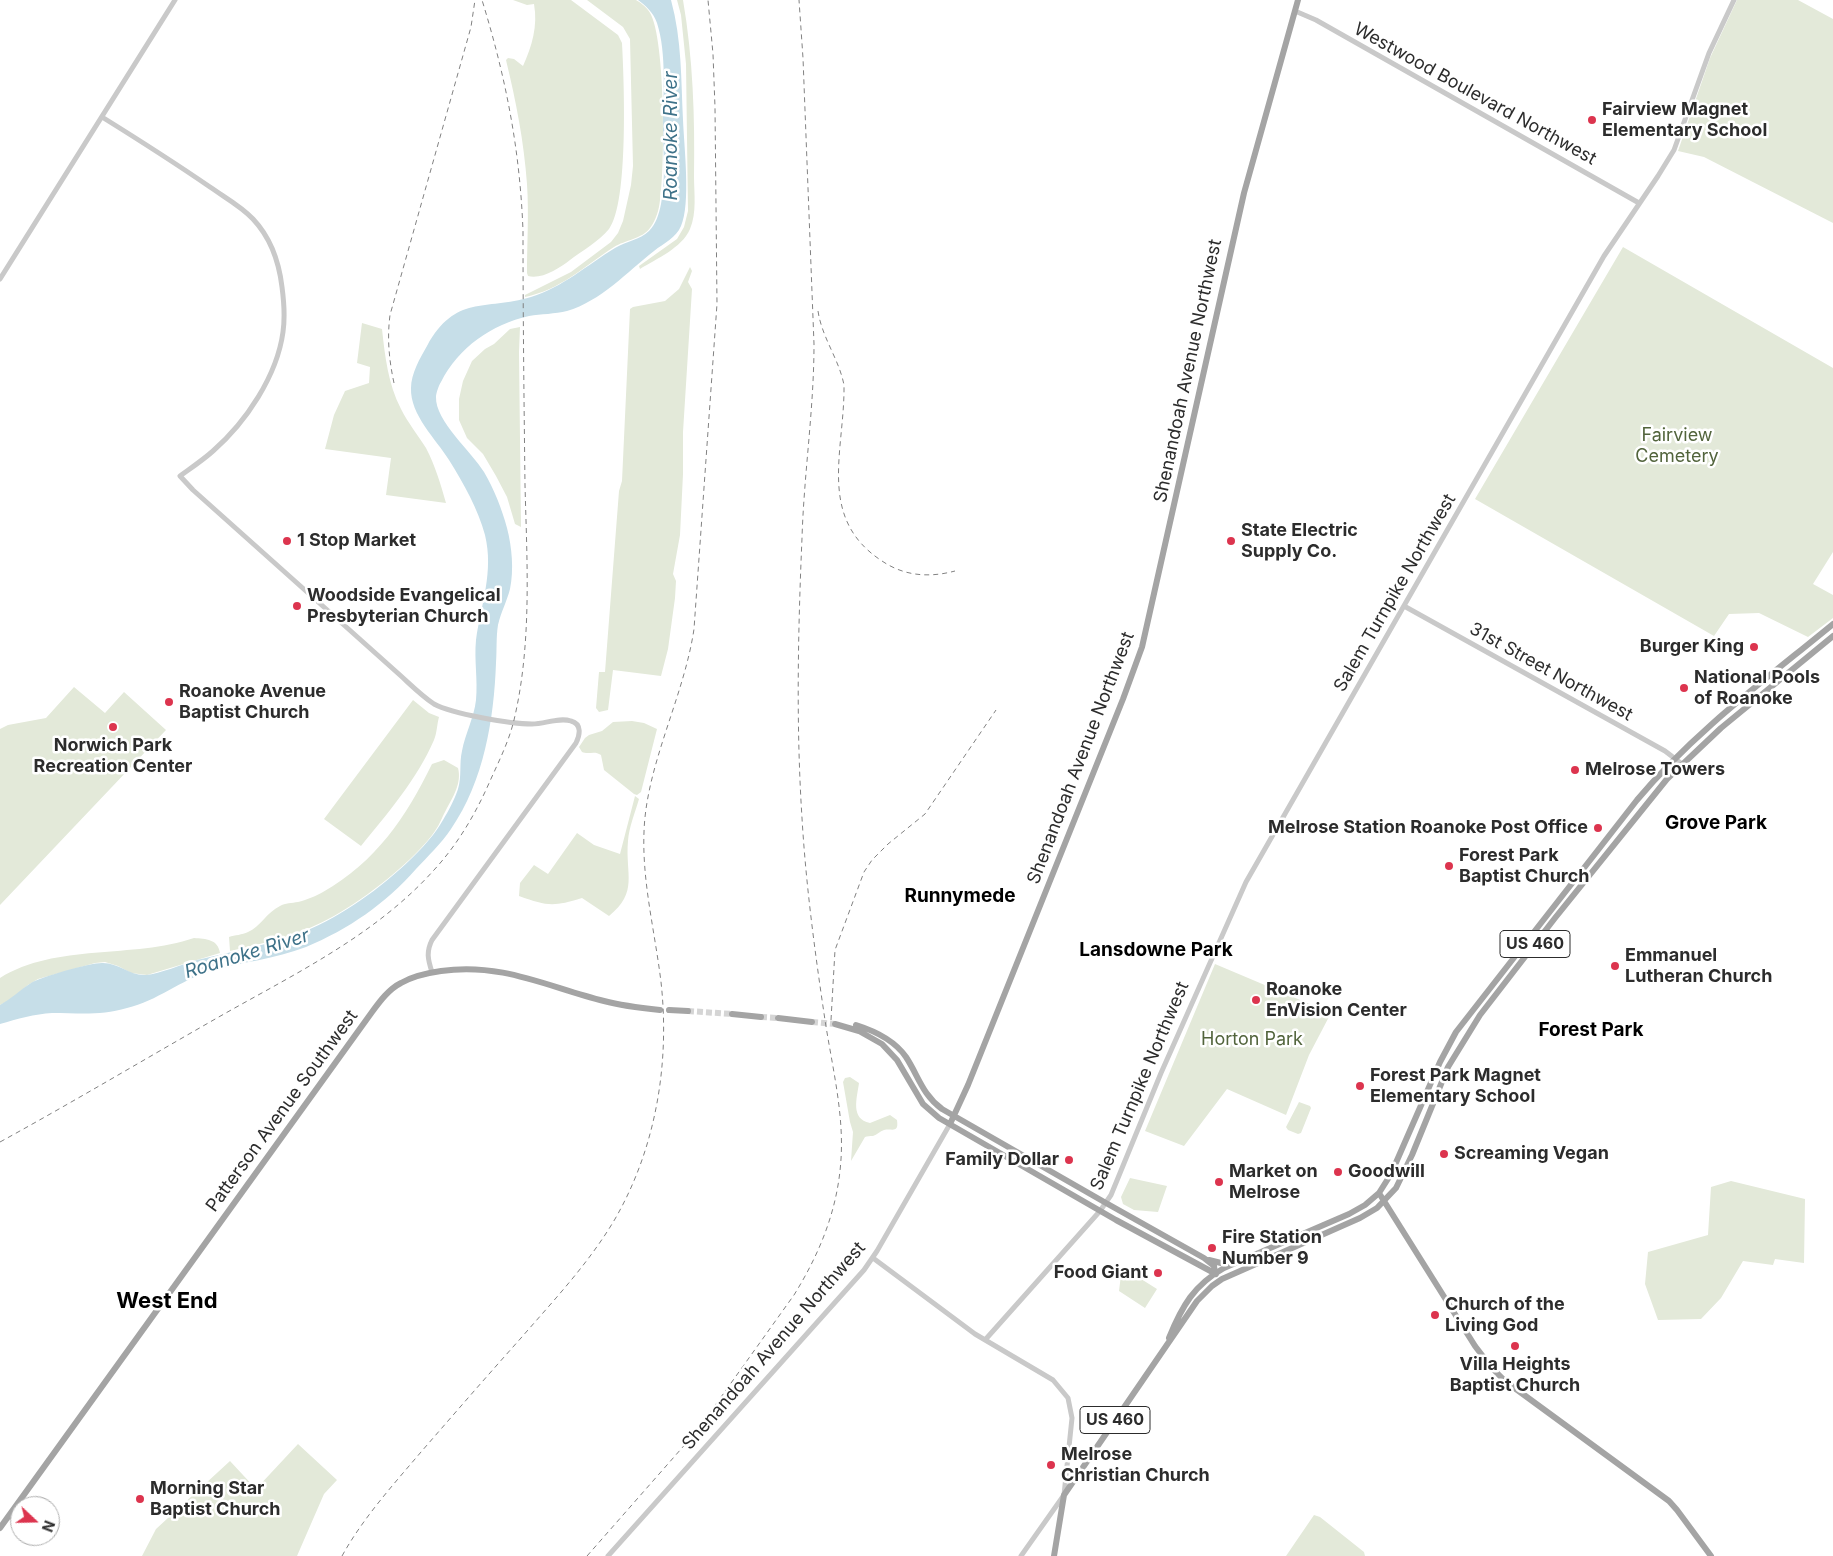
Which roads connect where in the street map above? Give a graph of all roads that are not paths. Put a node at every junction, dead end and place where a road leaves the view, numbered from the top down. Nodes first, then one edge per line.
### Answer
1 (175, 0) edge
2 (1298, 0) edge
3 (1734, 0) edge
4 (1295, 11) junction
5 (102, 117) junction
6 (1639, 203) junction
7 (0, 279) edge
8 (1404, 606) junction
9 (1833, 624) edge
10 (1833, 636) edge
11 (1675, 758) junction
12 (1682, 764) junction
13 (432, 972) junction
14 (660, 1010) dead end
15 (669, 1010) dead end
16 (688, 1011) tunnel mouth
17 (732, 1014) tunnel mouth
18 (761, 1016) tunnel mouth
19 (778, 1018) tunnel mouth
20 (812, 1022) tunnel mouth
21 (955, 1116) junction
22 (950, 1124) junction
23 (1379, 1193) junction
24 (1384, 1201) junction
25 (1106, 1204) junction
26 (1100, 1210) junction
27 (1267, 1250) junction
28 (873, 1258) junction
29 (1204, 1258) junction
30 (1196, 1264) junction
31 (1215, 1273) junction
32 (1234, 1274) junction
33 (1198, 1287) junction
34 (1191, 1310) junction
35 (985, 1340) junction
36 (1166, 1346) junction
37 (1064, 1496) junction
38 (0, 1528) edge
39 (608, 1556) edge
40 (1021, 1556) edge
41 (1054, 1556) edge
42 (1711, 1556) edge

1 - 5 street
2 - 4 main road, Shenandoah Avenue Northwest
3 - 6 street, Salem Turnpike Northwest
4 - 6 street, Westwood Boulevard Northwest
4 - 21 main road, Shenandoah Avenue Northwest
5 - 7 street
5 - 13 street
6 - 8 street, Salem Turnpike Northwest
8 - 11 street, 31st Street Northwest
8 - 25 street, Salem Turnpike Northwest
9 - 11 main road, US 460
10 - 12 main road, US 460
11 - 12 street, 31st Street Northwest
11 - 23 main road, US 460
12 - 24 main road, US 460
13 - 14 main road, Patterson Avenue Southwest
13 - 38 main road, Patterson Avenue Southwest
15 - 16 main road
17 - 18 main road
19 - 20 main road
21 - 22 main road, Shenandoah Avenue Northwest
21 - 22 main road
21 - 25 main road
22 - 26 main road
22 - 28 street, Shenandoah Avenue Northwest
23 - 24 main road
23 - 27 main road, US 460
24 - 32 main road, US 460
24 - 42 main road
25 - 26 street, Salem Turnpike Northwest
25 - 29 main road
26 - 30 main road
26 - 35 street, Salem Turnpike Northwest
27 - 29 main road
27 - 31 main road, US 460
28 - 35 street
28 - 39 street, Shenandoah Avenue Northwest
29 - 31 main road
30 - 31 main road
30 - 33 main road
31 - 32 main road
31 - 33 main road, US 460
31 - 34 main road
32 - 34 main road, US 460
33 - 36 main road, US 460
34 - 36 main road, US 460
35 - 37 street
36 - 37 main road, US 460
37 - 40 street
37 - 41 main road, US 460

